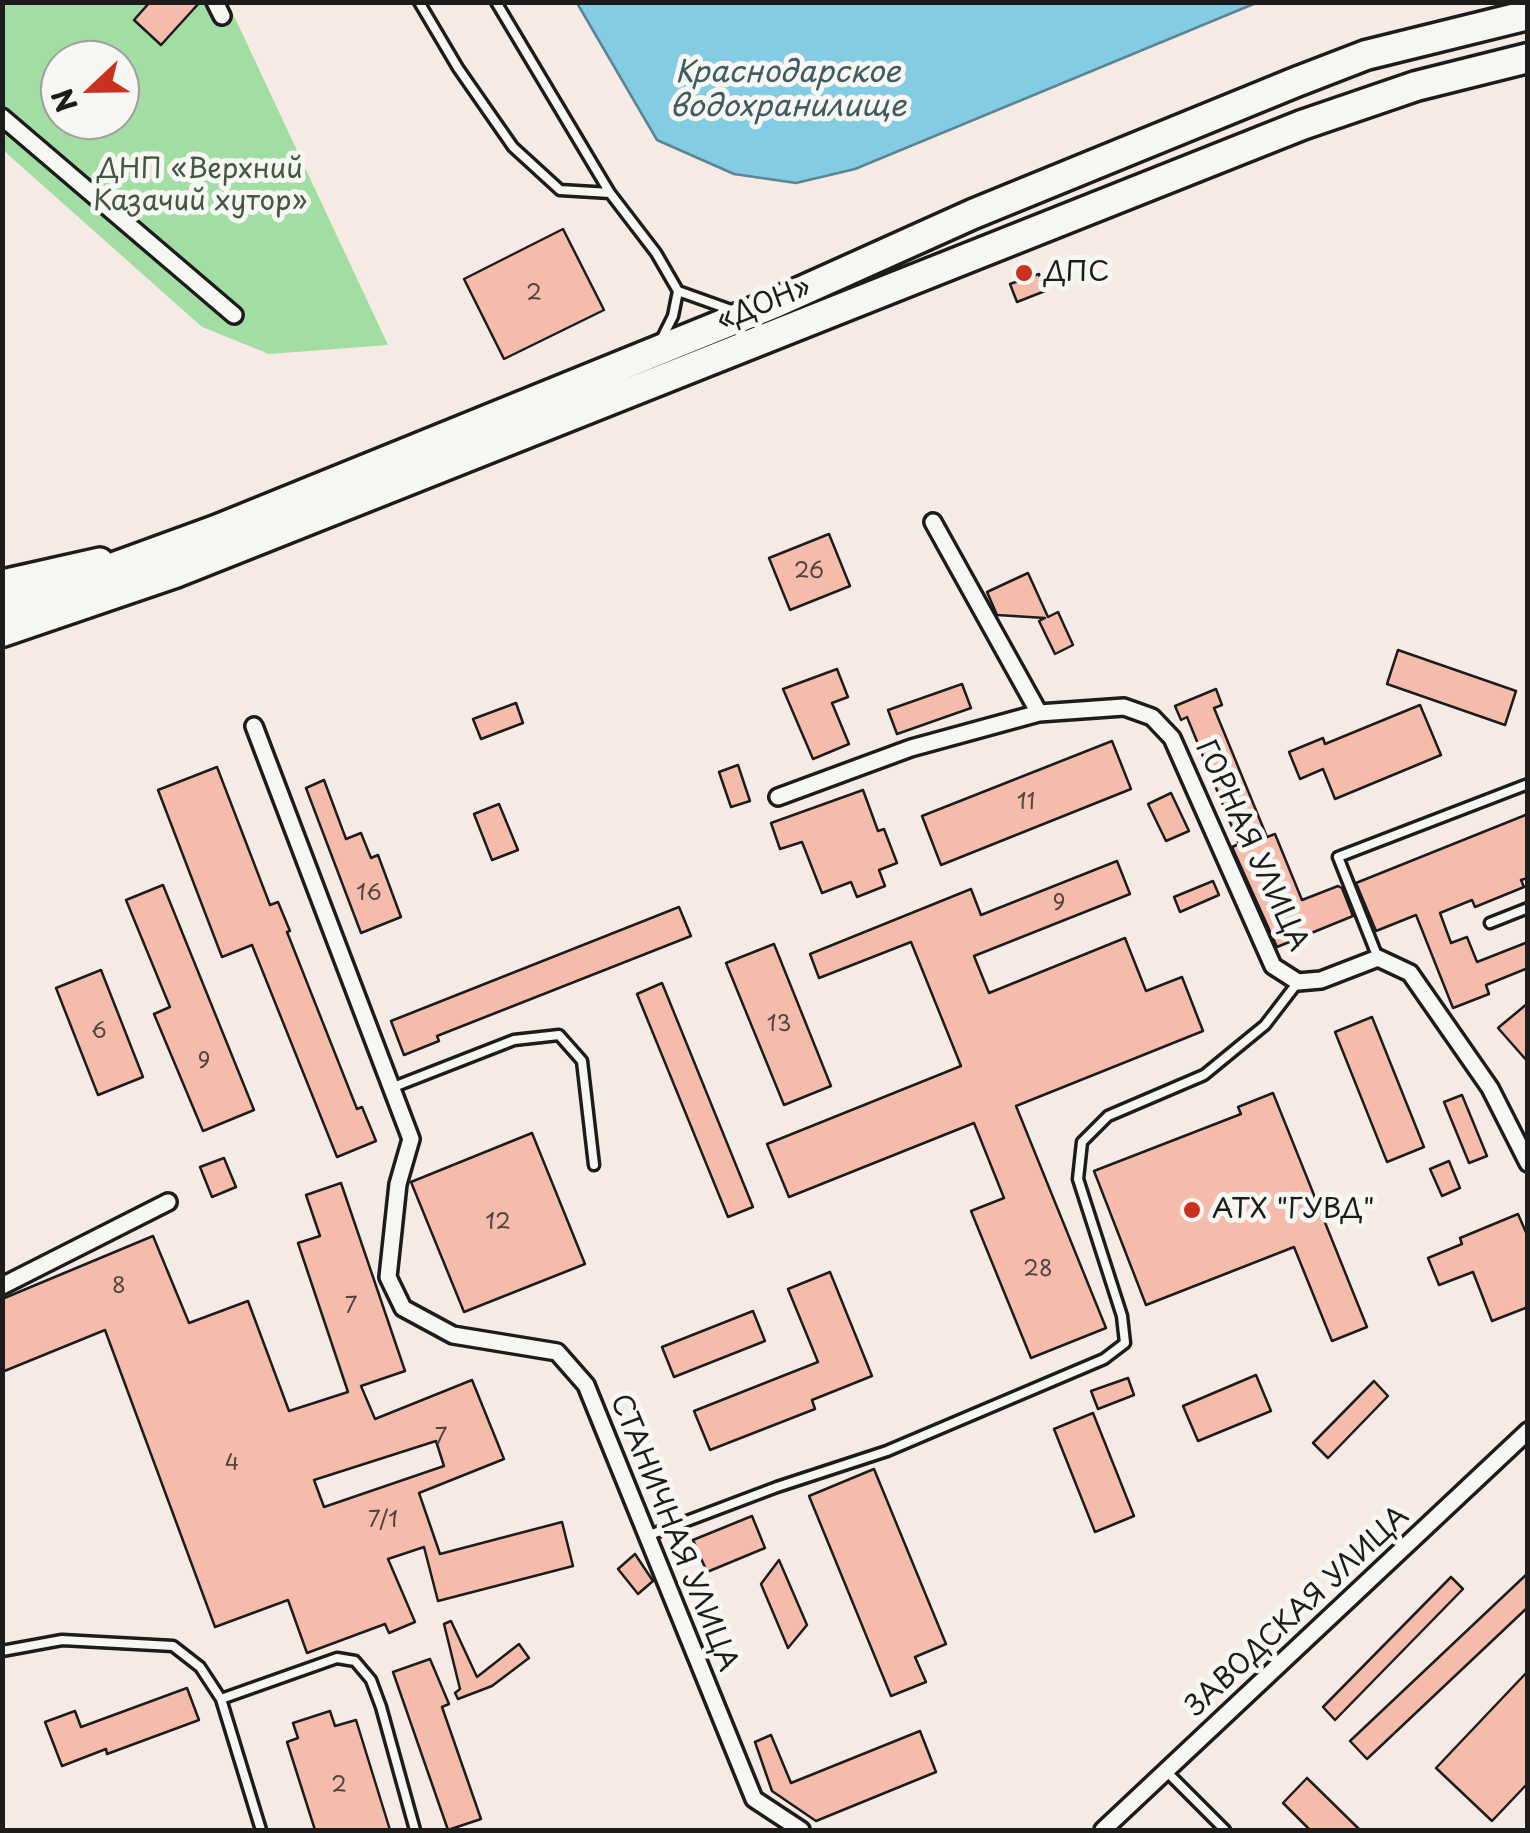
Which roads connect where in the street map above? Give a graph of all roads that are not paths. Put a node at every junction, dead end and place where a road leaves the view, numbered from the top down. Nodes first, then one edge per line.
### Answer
1 (419, 2) edge
2 (496, 2) edge
3 (1528, 15) edge
4 (1528, 58) edge
5 (2, 118) edge
6 (610, 193) junction
7 (678, 290) junction
8 (743, 314) junction
9 (234, 315) dead end
10 (657, 349) junction
11 (933, 522) dead end
12 (216, 530) junction
13 (2, 582) edge
14 (2, 608) edge
15 (2, 632) edge
16 (1040, 712) junction
17 (254, 726) dead end
18 (1528, 784) edge
19 (778, 797) dead end
20 (1528, 908) edge
21 (1490, 924) dead end
22 (1378, 958) junction
23 (1298, 982) junction
24 (391, 1088) junction
25 (1528, 1163) edge
26 (594, 1165) dead end
27 (168, 1202) dead end
28 (2, 1286) edge
29 (1528, 1430) edge
30 (648, 1536) junction
31 (2, 1651) edge
32 (221, 1700) junction
33 (1166, 1771) junction
34 (261, 1830) edge
35 (415, 1830) edge
36 (801, 1830) edge
37 (1103, 1830) edge
38 (1226, 1830) edge

1 - 6 lane
2 - 6 lane
3 - 8 highway, «ДОН»
4 - 15 highway, «ДОН»
5 - 9 street
6 - 7 lane
7 - 8 lane
7 - 10 lane
8 - 10 highway, «ДОН»
10 - 12 highway, «ДОН»
11 - 16 street
12 - 13 main road
12 - 14 highway, «ДОН»
16 - 19 street, ГОРНАЯ УЛИЦА
16 - 23 street, ГОРНАЯ УЛИЦА
17 - 24 street, СТАНИЧНАЯ УЛИЦА
18 - 22 lane
20 - 21 lane
22 - 23 street, ГОРНАЯ УЛИЦА
22 - 25 street
23 - 30 lane
24 - 26 lane
24 - 30 street, СТАНИЧНАЯ УЛИЦА
27 - 28 street
29 - 33 street, ЗАВОДСКАЯ УЛИЦА
30 - 36 street, СТАНИЧНАЯ УЛИЦА
31 - 32 lane
32 - 34 lane
32 - 35 lane
33 - 37 street, ЗАВОДСКАЯ УЛИЦА
33 - 38 lane

